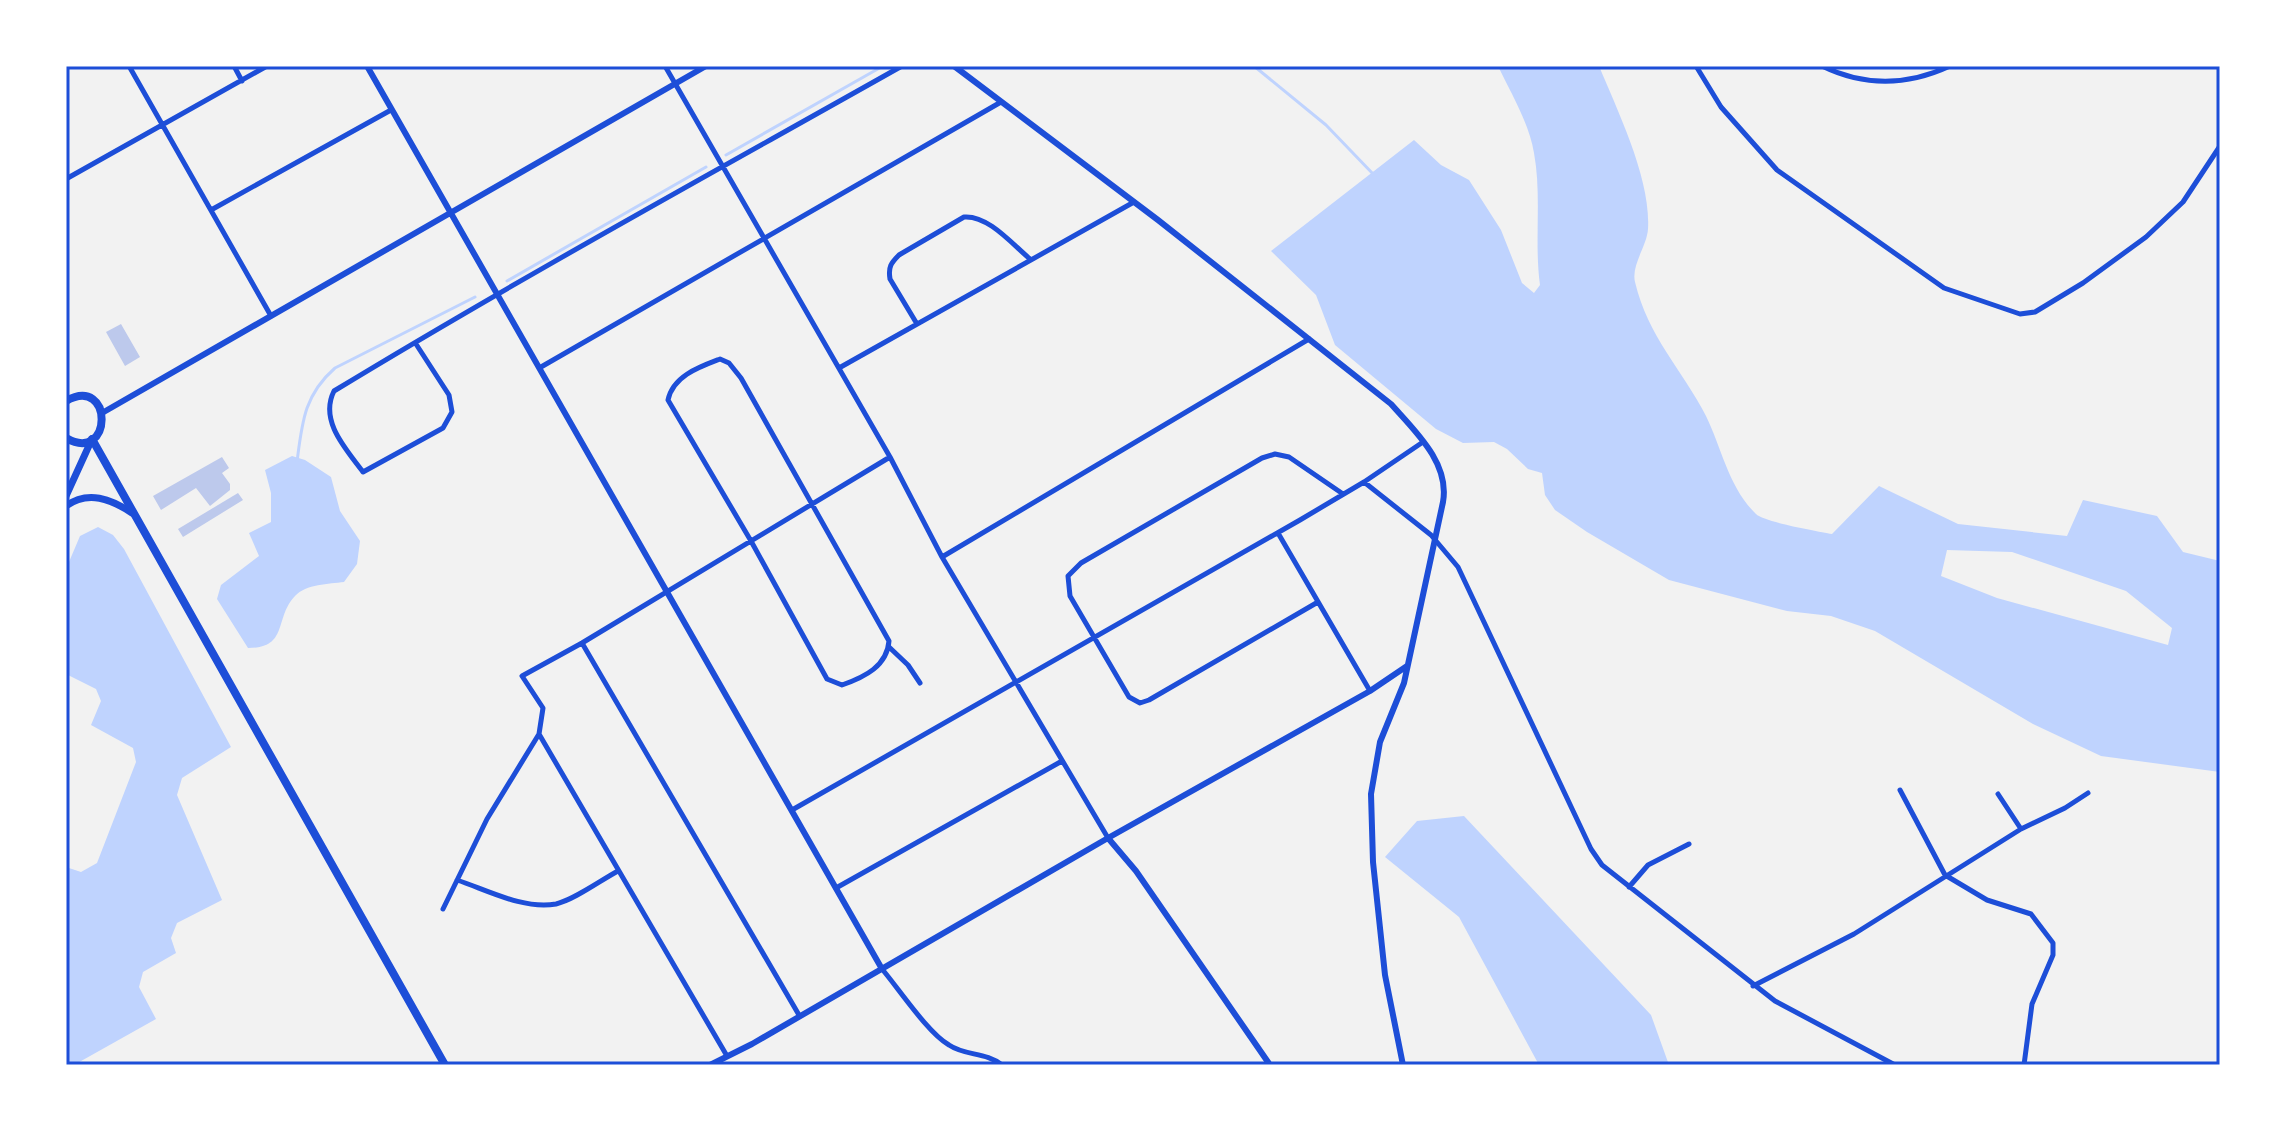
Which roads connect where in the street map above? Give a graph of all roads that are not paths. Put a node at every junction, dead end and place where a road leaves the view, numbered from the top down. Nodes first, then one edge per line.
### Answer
1 (129, 66) edge
2 (234, 66) edge
3 (267, 66) edge
4 (367, 66) edge
5 (665, 66) edge
6 (706, 66) edge
7 (902, 66) edge
8 (954, 66) edge
9 (1696, 66) edge
10 (1822, 66) edge
11 (1950, 66) edge
12 (242, 81) junction
13 (676, 83) junction
14 (1001, 102) junction
15 (391, 110) junction
16 (164, 126) junction
17 (2220, 146) edge
18 (724, 166) junction
19 (66, 179) edge
20 (1134, 202) junction
21 (211, 210) junction
22 (453, 212) junction
23 (765, 238) junction
24 (1030, 259) junction
25 (500, 295) junction
26 (271, 316) junction
27 (917, 324) junction
28 (1310, 339) junction
29 (416, 344) junction
30 (541, 367) junction
31 (839, 368) junction
32 (67, 398) edge
33 (102, 413) junction
34 (66, 438) edge
35 (92, 439) junction
36 (1423, 442) junction
37 (890, 457) junction
38 (1364, 482) junction
39 (1343, 494) junction
40 (66, 496) edge
41 (812, 504) junction
42 (66, 506) edge
43 (132, 513) junction
44 (1278, 533) junction
45 (1434, 538) junction
46 (751, 541) junction
47 (942, 557) junction
48 (668, 591) junction
49 (1318, 602) junction
50 (1095, 637) junction
51 (582, 643) junction
52 (889, 646) junction
53 (1407, 666) junction
54 (920, 683) dead end
55 (1016, 684) junction
56 (1370, 691) junction
57 (539, 734) junction
58 (1062, 761) junction
59 (1900, 790) dead end
60 (2088, 793) dead end
61 (1998, 794) dead end
62 (792, 810) junction
63 (2021, 829) junction
64 (1108, 838) junction
65 (1689, 844) dead end
66 (618, 871) junction
67 (1945, 875) junction
68 (457, 880) junction
69 (1629, 887) junction
70 (836, 888) junction
71 (443, 909) dead end
72 (882, 969) junction
73 (1753, 986) junction
74 (799, 1015) junction
75 (727, 1056) junction
76 (445, 1065) edge
77 (710, 1065) edge
78 (1002, 1065) edge
79 (1270, 1065) edge
80 (1403, 1065) edge
81 (1895, 1065) edge
82 (2024, 1065) edge

1 - 16 street
2 - 12 street
3 - 12 street
4 - 15 street
5 - 13 street
6 - 13 street
7 - 18 street
8 - 14 street
9 - 17 street
10 - 11 street
12 - 16 street
13 - 18 street
13 - 22 street
14 - 20 street
14 - 23 street
15 - 21 street
15 - 22 street
16 - 19 street
16 - 21 street
18 - 23 street
18 - 25 street
20 - 24 street
20 - 28 street
21 - 26 street
22 - 25 street
22 - 26 street
23 - 30 street
23 - 31 street
24 - 27 street
24 - 27 street
25 - 29 street
25 - 30 street
26 - 33 street
27 - 31 street
28 - 36 street
28 - 47 street
29 - 29 street
30 - 48 street
31 - 37 street
32 - 33 main road
33 - 35 main road
34 - 35 main road
35 - 40 main road
35 - 43 main road
36 - 38 street
36 - 45 street
37 - 41 street
37 - 47 street
38 - 39 street
38 - 45 street
39 - 44 street
39 - 50 street
41 - 46 street
41 - 46 street
41 - 52 street
42 - 43 main road
43 - 76 main road
44 - 49 street
44 - 50 street
45 - 53 street
45 - 69 street
46 - 48 street
46 - 52 street
47 - 55 street
48 - 51 street
48 - 62 street
49 - 50 street
49 - 56 street
50 - 55 street
51 - 57 street
51 - 74 street
52 - 54 street
53 - 56 street
53 - 80 street
55 - 58 street
55 - 62 street
56 - 64 street
57 - 66 street
57 - 68 street
58 - 64 street
58 - 70 street
59 - 67 street
60 - 63 street
61 - 63 street
62 - 70 street
63 - 67 street
64 - 72 street
64 - 79 street
65 - 69 street
66 - 68 street
66 - 75 street
67 - 73 street
67 - 82 street
68 - 71 street
69 - 73 street
70 - 72 street
72 - 74 street
72 - 78 street
73 - 81 street
74 - 75 street
75 - 77 street

